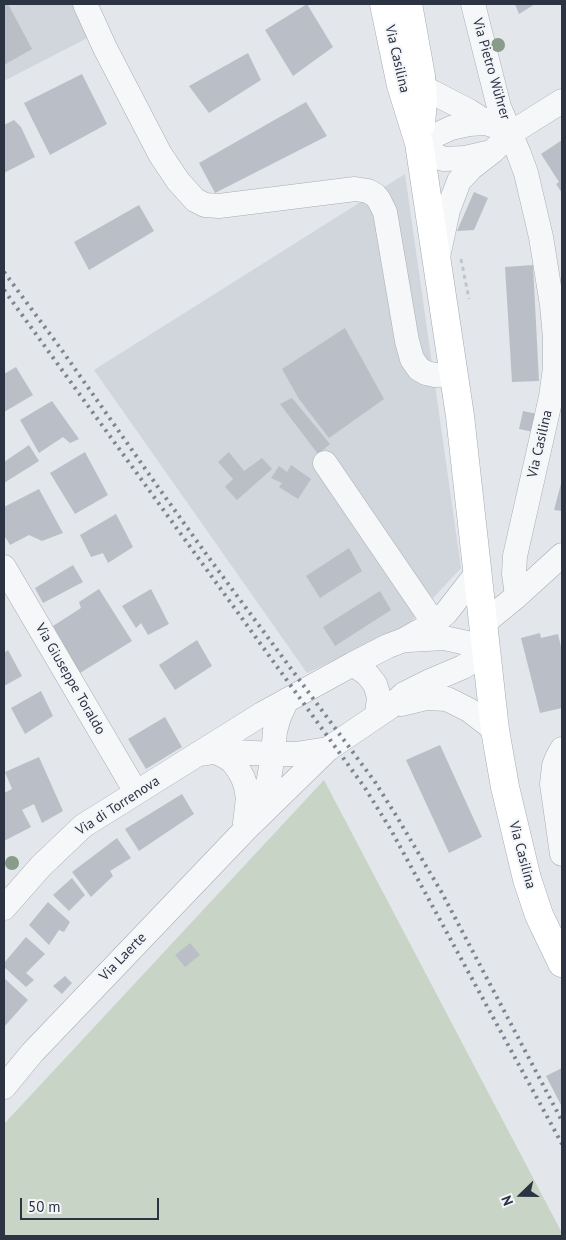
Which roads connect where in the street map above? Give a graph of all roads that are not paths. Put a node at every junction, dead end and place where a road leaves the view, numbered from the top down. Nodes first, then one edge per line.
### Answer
1 (86, 4) edge
2 (384, 4) edge
3 (408, 4) edge
4 (473, 4) edge
5 (422, 86) junction
6 (562, 101) edge
7 (486, 123) junction
8 (511, 134) junction
9 (419, 143) junction
10 (494, 151) junction
11 (437, 261) junction
12 (557, 302) edge
13 (454, 374) junction
14 (325, 463) dead end
15 (562, 555) edge
16 (4, 567) edge
17 (477, 573) junction
18 (517, 596) junction
19 (434, 623) junction
20 (484, 623) junction
21 (404, 640) junction
22 (487, 652) junction
23 (353, 664) junction
24 (287, 700) junction
25 (383, 711) junction
26 (495, 730) junction
27 (328, 749) junction
28 (562, 749) edge
29 (206, 753) junction
30 (273, 754) junction
31 (136, 792) junction
32 (245, 830) junction
33 (562, 854) edge
34 (4, 908) edge
35 (562, 963) edge
36 (4, 1087) edge

1 - 13 street
2 - 9 main road, Via Casilina
3 - 5 main road, Via Casilina
4 - 8 street, Via Pietro Wührer
5 - 7 street
5 - 9 main road, Via Casilina
6 - 8 street
7 - 8 street
7 - 9 street
8 - 10 street
8 - 12 street, Via Casilina
9 - 10 street
9 - 11 main road, Via Casilina
10 - 11 street
11 - 13 main road, Via Casilina
12 - 18 street, Via Casilina
13 - 17 main road, Via Casilina
14 - 19 street
15 - 18 street
16 - 31 street, Via Giuseppe Toraldo
17 - 19 street, Via di Torrenova
17 - 20 main road, Via Casilina
18 - 20 street
19 - 21 street, Via di Torrenova
20 - 22 main road, Via Casilina
21 - 22 street, Via di Torrenova
21 - 23 street, Via di Torrenova
22 - 25 street
22 - 26 main road, Via Casilina
23 - 24 street, Via di Torrenova
23 - 25 street
24 - 29 street, Via di Torrenova
24 - 30 street
25 - 26 street
25 - 27 street
26 - 35 main road, Via Casilina
27 - 30 street
27 - 32 street
28 - 33 street
29 - 30 street
29 - 31 street, Via di Torrenova
29 - 32 street
30 - 32 street
31 - 34 street, Via di Torrenova
32 - 36 street, Via Laerte

